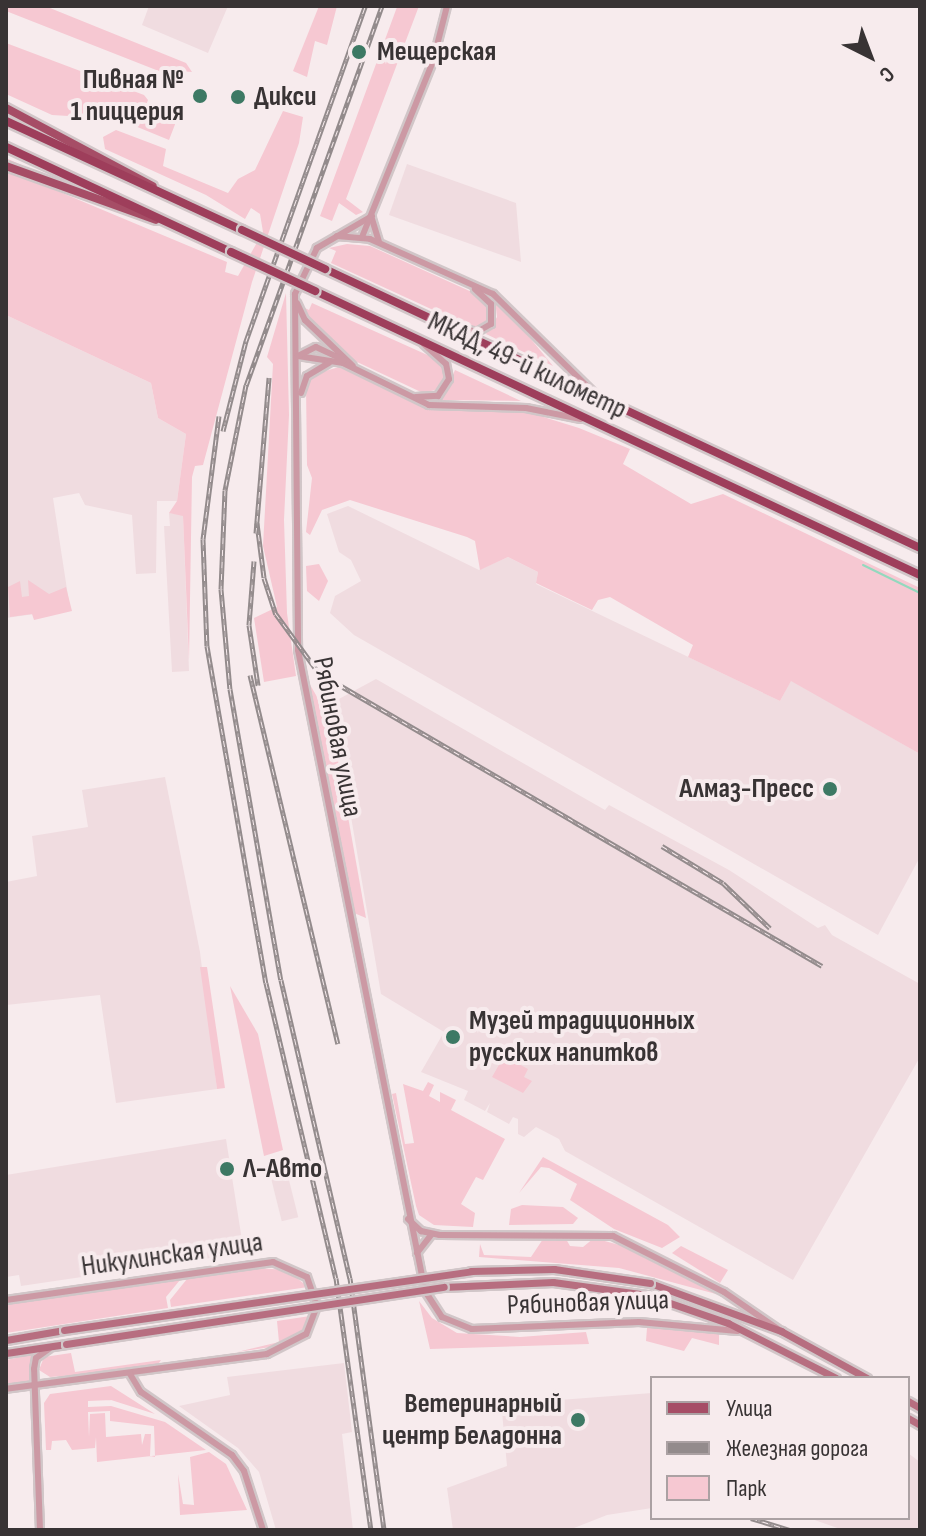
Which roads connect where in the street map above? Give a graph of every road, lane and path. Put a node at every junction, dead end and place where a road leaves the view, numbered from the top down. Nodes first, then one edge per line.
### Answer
1 (447, 6) edge
2 (6, 108) edge
3 (6, 121) edge
4 (6, 147) edge
5 (6, 166) edge
6 (167, 195) junction
7 (372, 216) junction
8 (173, 225) junction
9 (362, 237) junction
10 (328, 239) junction
11 (382, 244) junction
12 (469, 284) junction
13 (295, 299) junction
14 (434, 321) junction
15 (421, 342) junction
16 (298, 356) junction
17 (335, 362) junction
18 (353, 366) junction
19 (360, 371) junction
20 (406, 394) junction
21 (602, 399) junction
22 (299, 401) junction
23 (590, 420) junction
24 (920, 548) edge
25 (920, 575) edge
26 (406, 1215) junction
27 (434, 1234) junction
28 (416, 1257) junction
29 (6, 1300) edge
30 (781, 1331) junction
31 (751, 1334) junction
32 (6, 1340) edge
33 (62, 1344) junction
34 (6, 1353) edge
35 (130, 1374) junction
36 (832, 1376) edge
37 (863, 1376) edge
38 (35, 1388) junction
39 (6, 1389) edge
40 (40, 1530) edge
41 (263, 1530) edge

1 - 7 street
2 - 6 main road
3 - 6 highway, МКАД, 49-й километр
4 - 8 highway, МКАД, 49-й километр
5 - 8 main road
6 - 14 highway, МКАД, 49-й километр, bridge
7 - 9 street
7 - 10 street
7 - 11 street
8 - 15 highway, МКАД, 49-й километр, bridge
9 - 10 street
9 - 11 street
10 - 13 street, Рябиновая улица
11 - 12 street
12 - 14 street
12 - 21 street
13 - 16 street, Рябиновая улица
13 - 18 street
14 - 21 highway, МКАД, 49-й километр
15 - 20 street
15 - 23 highway, МКАД, 49-й километр
16 - 17 street
16 - 18 street
16 - 22 street, Рябиновая улица
17 - 19 street
17 - 22 street
18 - 19 street
19 - 20 street
20 - 23 street
21 - 24 highway, МКАД, 49-й километр
22 - 26 street, Рябиновая улица
23 - 25 highway, МКАД, 49-й километр
26 - 27 street
26 - 28 street, Рябиновая улица
27 - 28 street
27 - 30 street, Рябиновая улица
28 - 31 street, Рябиновая улица
29 - 35 street, Никулинская улица
30 - 32 main road, bridge
30 - 37 main road, Рябиновая улица
31 - 33 main road, bridge
31 - 36 main road, Рябиновая улица
33 - 34 main road
33 - 38 street
35 - 38 street, Никулинская улица
35 - 41 street
38 - 39 street, Никулинская улица
38 - 40 street

